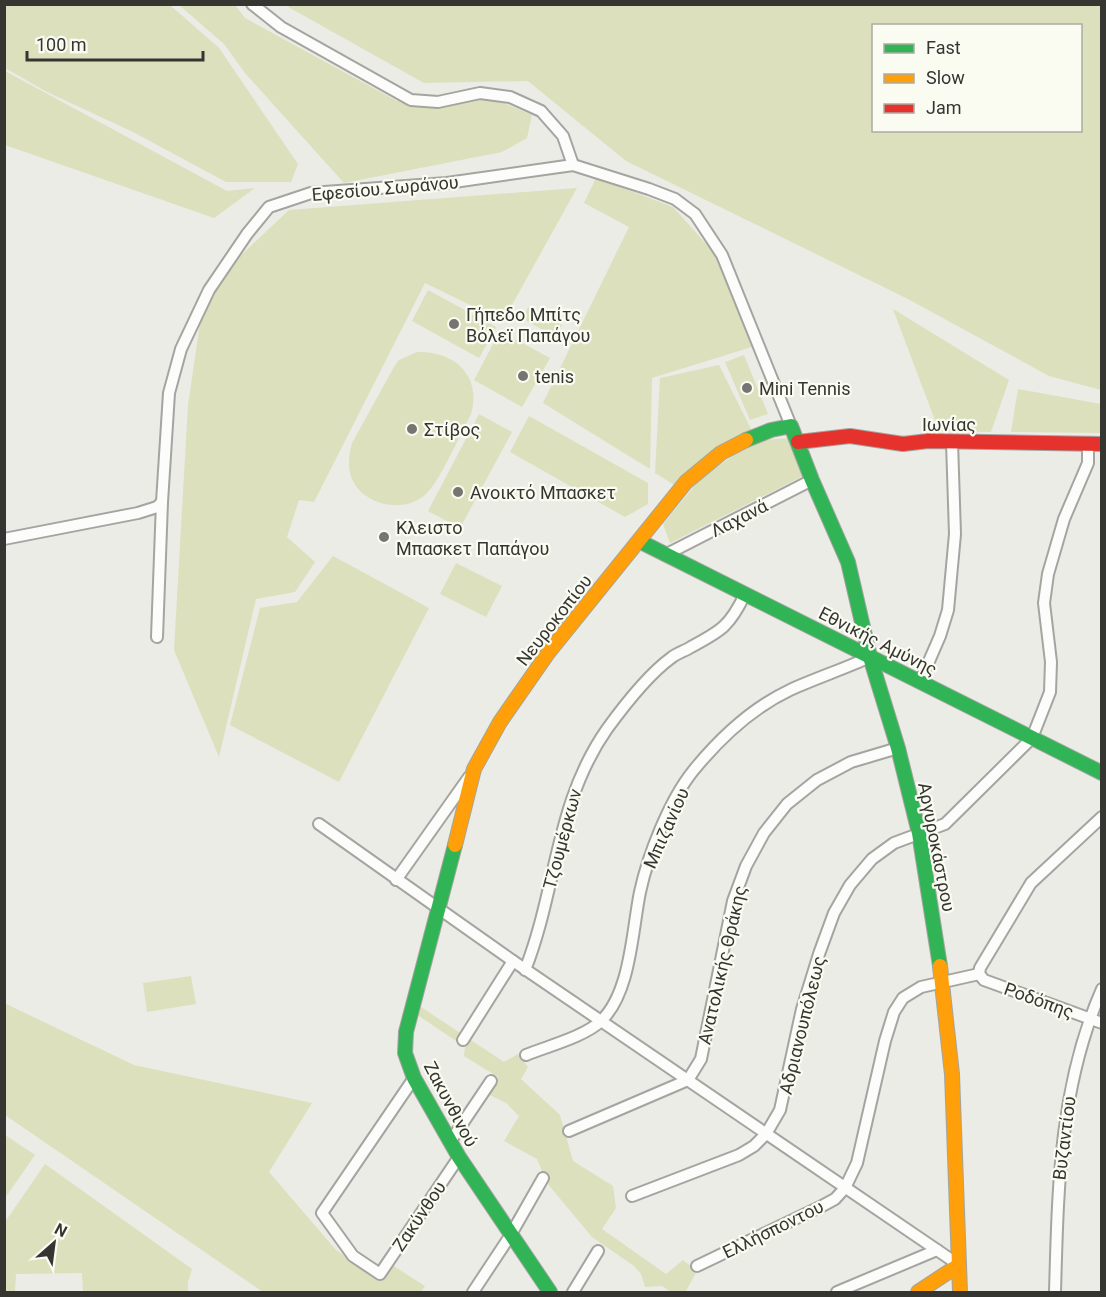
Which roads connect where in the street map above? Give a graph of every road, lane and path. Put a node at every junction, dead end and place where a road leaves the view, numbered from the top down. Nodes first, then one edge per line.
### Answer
1 (252, 4) edge
2 (573, 165) junction
3 (791, 426) junction
4 (798, 442) junction
5 (952, 442) junction
6 (1095, 444) edge
7 (812, 480) junction
8 (162, 502) junction
9 (4, 538) edge
10 (639, 542) junction
11 (665, 555) junction
12 (745, 594) junction
13 (157, 637) dead end
14 (870, 657) junction
15 (920, 682) junction
16 (1032, 738) junction
17 (898, 748) junction
18 (474, 770) junction
19 (1101, 773) edge
20 (1101, 817) edge
21 (319, 824) dead end
22 (920, 833) junction
23 (396, 880) junction
24 (439, 910) junction
25 (513, 961) junction
26 (525, 970) junction
27 (979, 974) junction
28 (943, 983) junction
29 (1101, 989) edge
30 (1089, 1018) junction
31 (601, 1021) junction
32 (1101, 1023) edge
33 (462, 1040) dead end
34 (526, 1054) dead end
35 (414, 1078) junction
36 (688, 1080) junction
37 (491, 1081) dead end
38 (569, 1131) dead end
39 (766, 1134) junction
40 (450, 1142) junction
41 (459, 1157) junction
42 (543, 1178) dead end
43 (845, 1188) junction
44 (632, 1196) dead end
45 (510, 1236) junction
46 (937, 1250) junction
47 (598, 1251) dead end
48 (959, 1265) junction
49 (697, 1266) dead end
50 (473, 1293) edge
51 (550, 1293) edge
52 (573, 1293) edge
53 (837, 1293) edge
54 (918, 1293) edge
55 (960, 1293) edge
56 (1055, 1293) edge

1 - 2 street
2 - 3 street, Εφεσίου Σωράνου
2 - 8 street, Εφεσίου Σωράνου
3 - 4 street, Αργυροκάστρου
3 - 10 street, Νευροκοπίου
4 - 5 street, Ιωνίας
4 - 7 street, Αργυροκάστρου
5 - 6 street, Ιωνίας
5 - 15 street
6 - 16 street, Αδριανουπόλεως
7 - 11 street, Λαχανά
7 - 14 street, Αργυροκάστρου
8 - 9 street
8 - 13 street, Εφεσίου Σωράνου
10 - 11 street, Εθνικής Αμύνης
10 - 18 street, Νευροκοπίου
11 - 12 street, Εθνικής Αμύνης
12 - 14 street, Εθνικής Αμύνης
12 - 26 street, Τζουμέρκων
14 - 15 street, Εθνικής Αμύνης
14 - 17 street, Αργυροκάστρου
14 - 31 street, Μπιζανίου
15 - 16 street, Εθνικής Αμύνης
16 - 19 street, Εθνικής Αμύνης
16 - 22 street, Αδριανουπόλεως
17 - 22 street, Αργυροκάστρου
17 - 36 street, Ανατολικής Θράκης
18 - 23 street
18 - 24 street, Νευροκοπίου
20 - 27 street
21 - 23 street, Ελλήσποντου
22 - 28 street, Αργυροκάστρου
22 - 39 street, Αδριανουπόλεως
23 - 24 street, Ελλήσποντου
24 - 25 street, Ελλήσποντου
24 - 35 street, Ζακυνθινού
25 - 26 street, Ελλήσποντου
25 - 33 street
26 - 31 street, Ελλήσποντου
27 - 28 street
27 - 30 street, Ροδόπης
28 - 43 street
28 - 48 street, Αργυροκάστρου
29 - 30 street, Βυζαντίου
30 - 32 street, Ροδόπης
30 - 56 street, Βυζαντίου
31 - 34 street
31 - 36 street, Ελλήσποντου
35 - 40 street, Ζακυνθινού
35 - 41 street, Ζακύνθου
36 - 38 street
36 - 39 street, Ελλήσποντου
37 - 40 street
39 - 43 street, Ελλήσποντου
39 - 44 street
40 - 41 street, Ζακυνθινού
41 - 45 street, Ζακυνθινού
42 - 45 street
43 - 46 street, Ελλήσποντου
43 - 49 street, Ελλήσποντου
45 - 50 street
45 - 51 street, Ζακυνθινού
46 - 48 street, Ελλήσποντου
46 - 53 street
47 - 52 street
48 - 54 street
48 - 55 street, Αργυροκάστρου

